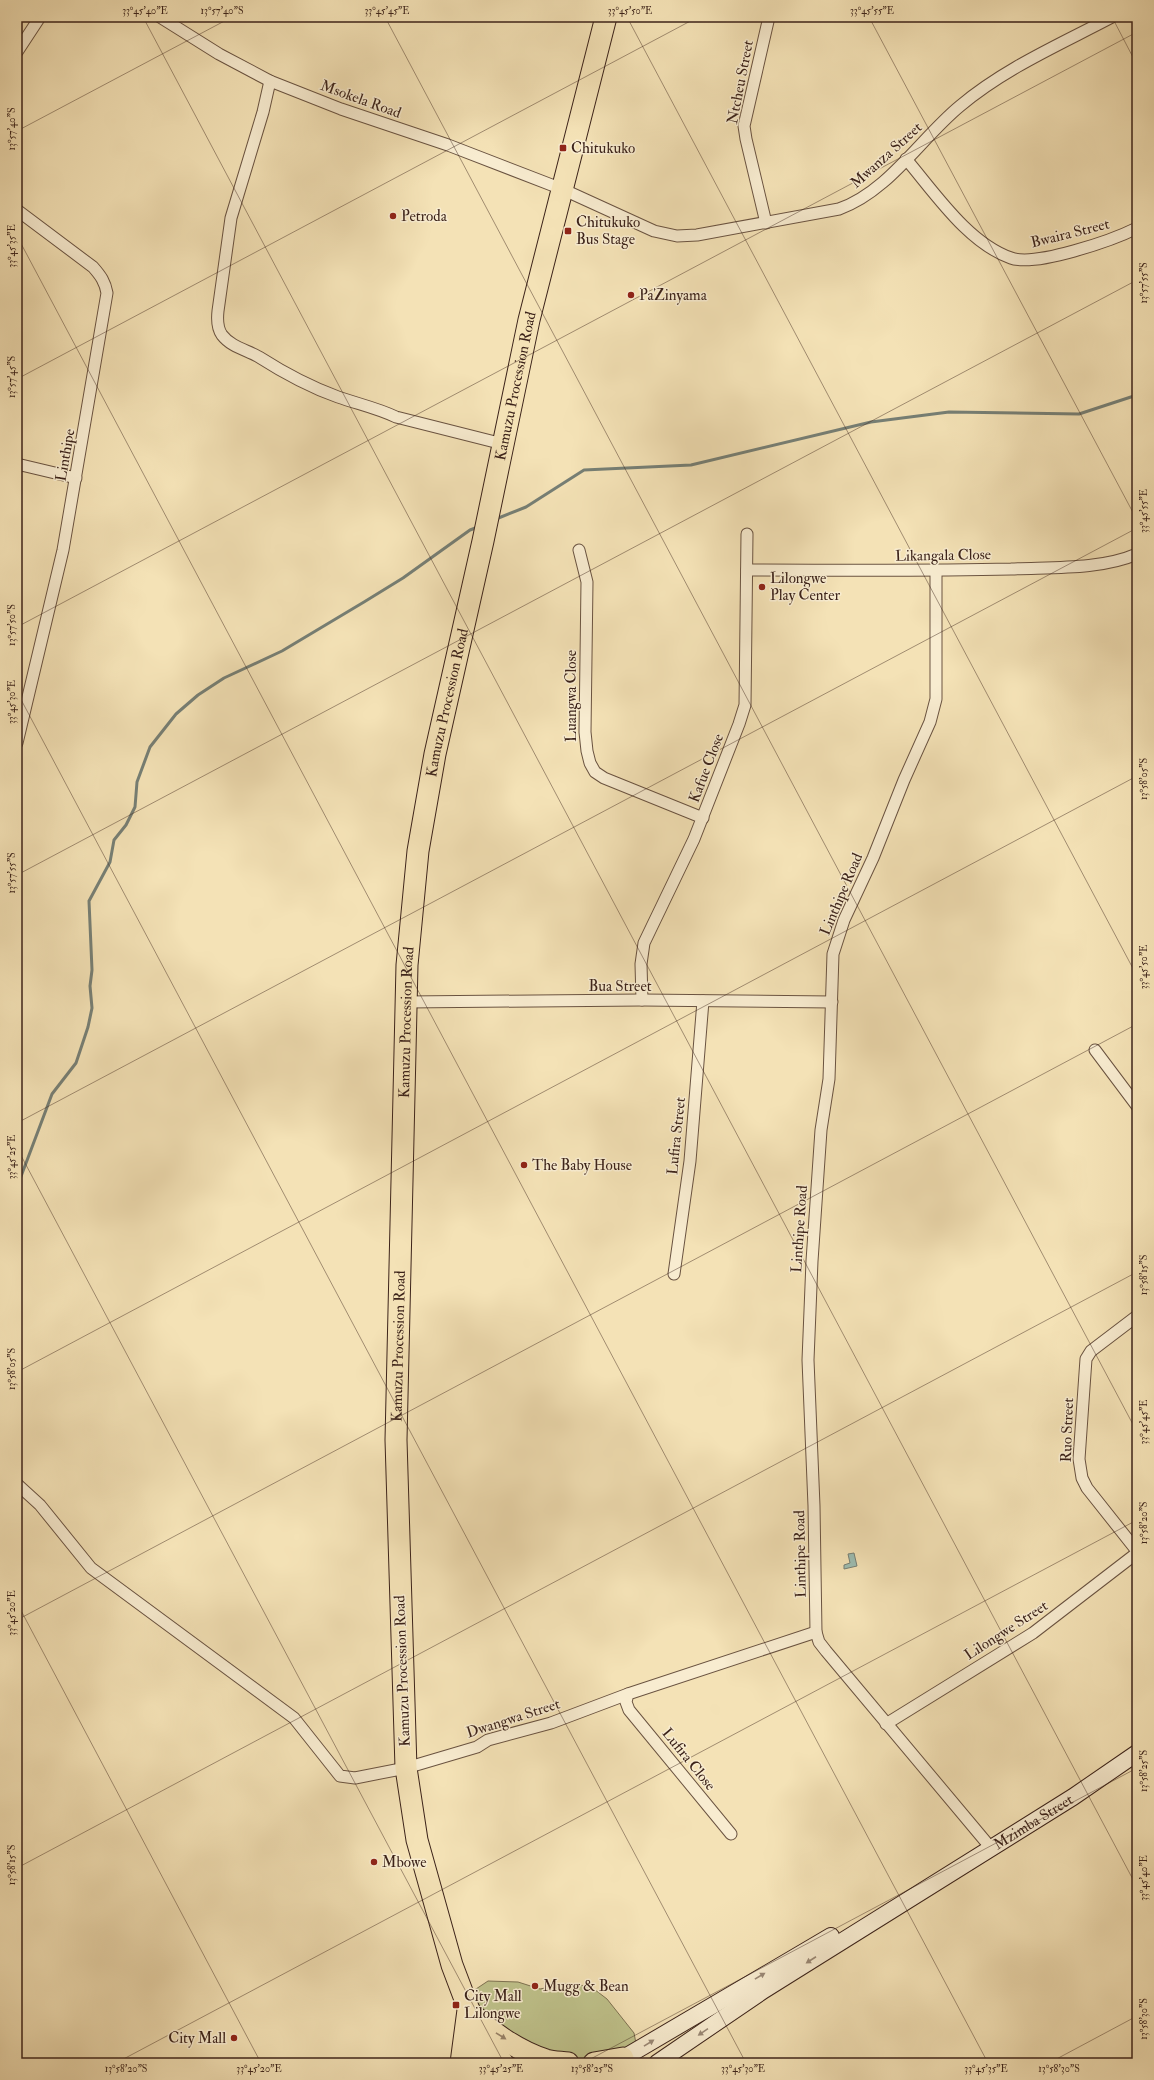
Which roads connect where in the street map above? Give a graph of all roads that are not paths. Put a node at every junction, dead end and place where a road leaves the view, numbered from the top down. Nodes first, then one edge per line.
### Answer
1 (40, 17) edge
2 (160, 17) edge
3 (606, 17) edge
4 (769, 17) edge
5 (1112, 17) edge
6 (17, 52) edge
7 (270, 81) junction
8 (906, 159) junction
9 (562, 189) junction
10 (17, 210) edge
11 (766, 223) junction
12 (1137, 228) edge
13 (504, 444) junction
14 (17, 464) edge
15 (76, 478) junction
16 (747, 534) dead end
17 (579, 550) dead end
18 (1137, 554) edge
19 (747, 570) junction
20 (936, 571) junction
21 (17, 743) edge
22 (703, 818) junction
23 (642, 1000) junction
24 (703, 1001) junction
25 (407, 1002) junction
26 (832, 1002) junction
27 (1095, 1050) dead end
28 (1137, 1106) edge
29 (674, 1274) dead end
30 (1137, 1316) edge
31 (17, 1484) edge
32 (1137, 1552) edge
33 (816, 1632) junction
34 (627, 1698) junction
35 (886, 1724) junction
36 (1137, 1753) edge
37 (406, 1768) junction
38 (731, 1834) dead end
39 (991, 1848) junction
40 (927, 1888) junction
41 (468, 2010) junction
42 (480, 2039) junction
43 (619, 2061) edge
44 (461, 2063) edge
45 (478, 2063) edge
46 (503, 2063) edge
47 (568, 2063) edge
48 (594, 2063) edge
49 (657, 2063) edge

1 - 6 street
2 - 7 street, Msokela Road
3 - 9 highway, Kamuzu Procession Road
4 - 11 street, Ntcheu Street
5 - 8 street, Mwanza Street
7 - 9 street, Msokela Road
7 - 13 street
8 - 11 street, Mwanza Street
8 - 12 street, Bwaira Street
9 - 11 street, Mwanza Street
9 - 13 highway, Kamuzu Procession Road
10 - 15 street, Linthipe
13 - 25 highway, Kamuzu Procession Road
14 - 15 street
15 - 21 street, Linthipe
16 - 19 street, Kafue Close
17 - 22 street, Luangwa Close
18 - 20 street, Likangala Close
19 - 20 street, Likangala Close
19 - 22 street, Kafue Close
20 - 26 street, Linthipe Road
22 - 23 street, Kafue Close
23 - 24 street, Bua Street
23 - 25 street, Bua Street
24 - 26 street, Bua Street
24 - 29 street, Lufira Street
25 - 37 highway, Kamuzu Procession Road
26 - 33 street, Linthipe Road
27 - 28 street
30 - 32 street, Ruo Street
31 - 37 street, Dwangwa Street
32 - 35 street, Lilongwe Street
33 - 34 street, Dwangwa Street
33 - 35 street, Linthipe Road
34 - 37 street, Dwangwa Street
34 - 38 street, Lufira Close
35 - 39 street, Linthipe Road
36 - 39 main road, Mzimba Street
37 - 41 highway, Kamuzu Procession Road
39 - 40 main road, Mzimba Street
43 -> 40 main road
40 -> 49 main road
41 - 42 highway, Kamuzu Procession Road
41 - 44 highway
41 -> 47 highway
42 - 45 highway
42 - 46 highway
43 - 48 highway

